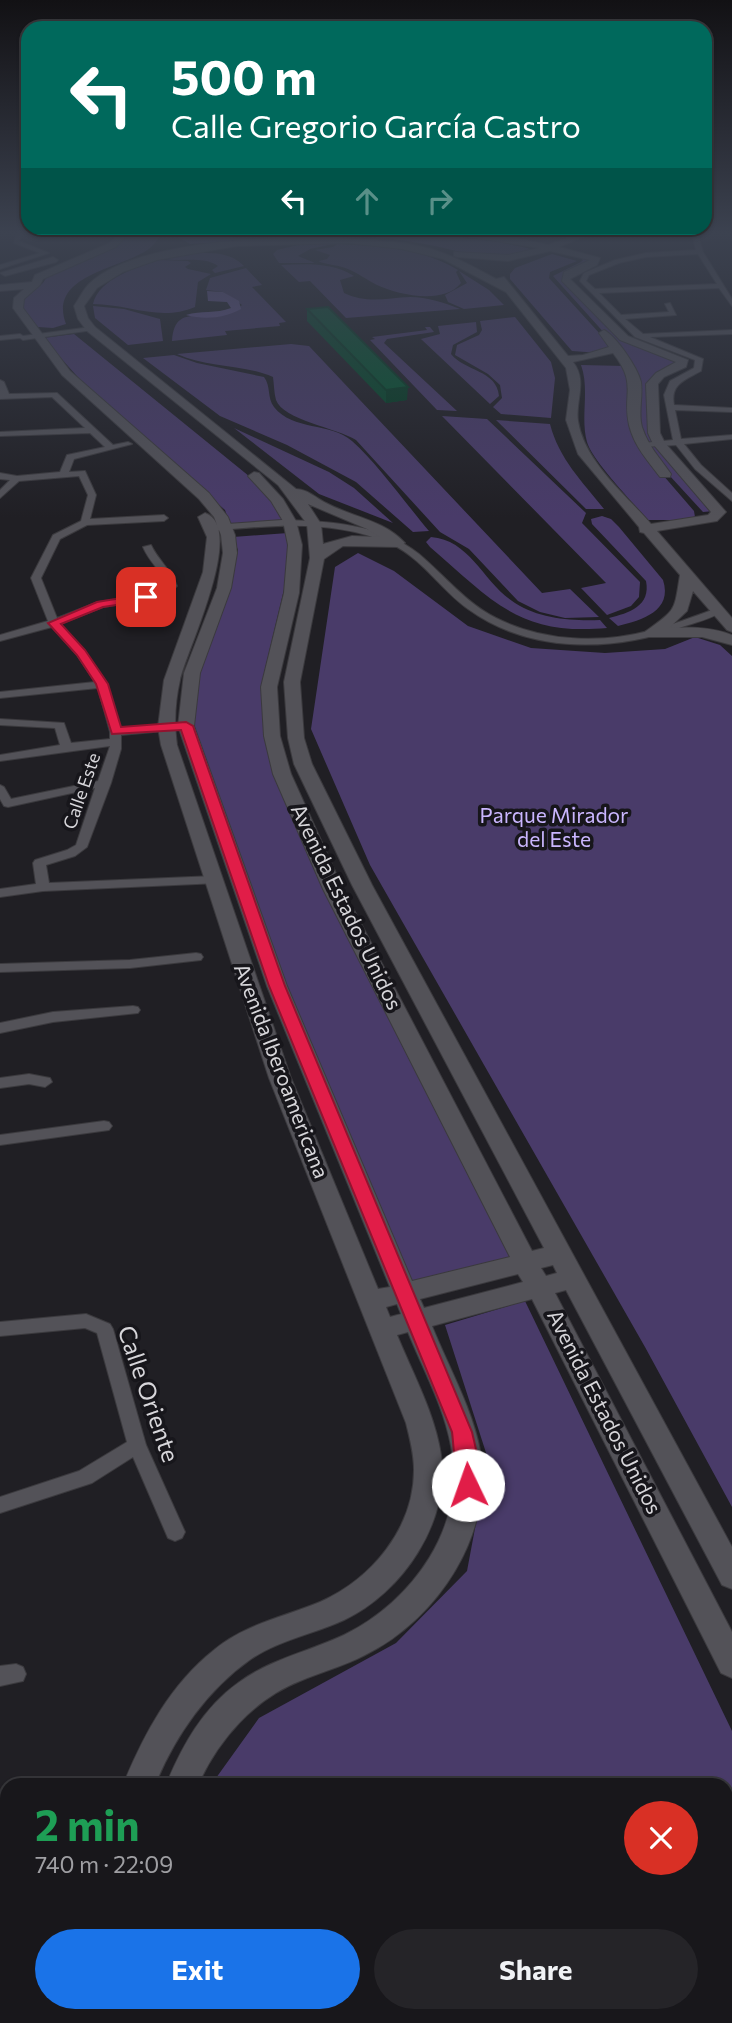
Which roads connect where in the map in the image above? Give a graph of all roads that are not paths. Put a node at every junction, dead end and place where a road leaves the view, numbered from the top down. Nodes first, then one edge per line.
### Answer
1 (22, 329) edge
2 (25, 329) edge
3 (59, 329) edge
4 (83, 329) edge
5 (83, 329) edge
6 (543, 329) edge
7 (601, 329) edge
8 (615, 329) edge
9 (632, 329) edge
10 (732, 332) edge
11 (27, 335) junction
12 (638, 335) junction
13 (0, 339) edge
14 (617, 348) junction
15 (584, 358) junction
16 (567, 359) junction
17 (630, 367) junction
18 (0, 382) edge
19 (3, 397) edge
20 (669, 407) junction
21 (732, 410) edge
22 (94, 430) junction
23 (37, 433) junction
24 (0, 434) edge
25 (732, 437) edge
26 (0, 442) edge
27 (678, 442) junction
28 (128, 444) junction
29 (659, 444) junction
30 (643, 445) junction
31 (110, 447) junction
32 (64, 474) junction
33 (0, 476) edge
34 (18, 479) junction
35 (672, 481) dead end
36 (283, 482) junction
37 (0, 495) edge
38 (732, 498) edge
39 (145, 506) dead end
40 (164, 518) dead end
41 (145, 519) junction
42 (85, 522) junction
43 (300, 525) junction
44 (645, 529) junction
45 (220, 532) junction
46 (398, 544) junction
47 (148, 547) dead end
48 (317, 558) junction
49 (686, 576) junction
50 (716, 612) junction
51 (54, 623) junction
52 (732, 627) edge
53 (651, 634) junction
54 (2, 635) edge
55 (732, 640) edge
56 (102, 684) junction
57 (0, 695) edge
58 (0, 722) edge
59 (176, 726) junction
60 (116, 737) junction
61 (65, 747) junction
62 (0, 758) edge
63 (105, 783) junction
64 (0, 789) edge
65 (215, 880) junction
66 (362, 885) junction
67 (43, 887) junction
68 (333, 889) junction
69 (0, 892) edge
70 (197, 957) dead end
71 (0, 968) edge
72 (132, 1010) dead end
73 (0, 1028) edge
74 (45, 1082) dead end
75 (0, 1083) edge
76 (104, 1126) dead end
77 (0, 1140) edge
78 (559, 1254) junction
79 (527, 1262) junction
80 (572, 1279) junction
81 (541, 1288) junction
82 (404, 1293) junction
83 (371, 1301) junction
84 (416, 1321) junction
85 (0, 1329) edge
86 (383, 1329) junction
87 (137, 1445) junction
88 (0, 1505) edge
89 (175, 1532) dead end
90 (732, 1576) edge
91 (732, 1664) edge
92 (142, 1778) edge
93 (186, 1778) edge

1 - 11 street
2 - 11 street
3 - 11 street
4 - 36 street, Avenida Estados Unidos
5 - 43 street, Avenida Estados Unidos
6 - 16 street
7 - 14 street
8 - 29 street
9 - 12 street
10 - 12 street
11 - 13 street
11 - 28 street
11 - 45 street
12 - 20 street
14 - 15 street
14 - 17 street
15 - 16 street
15 - 17 street
16 - 44 street
17 - 30 street
18 - 19 street
19 - 22 street
20 - 21 street
20 - 27 street
22 - 23 street
22 - 31 street
23 - 24 street
23 - 26 street
25 - 27 street
27 - 29 street
27 - 38 street
28 - 31 street
28 - 45 street
29 - 30 street
29 - 44 street
30 - 35 street
31 - 32 street
32 - 34 street
32 - 42 street
33 - 34 street
34 - 37 street
36 - 43 street, Avenida Estados Unidos
36 - 46 street
39 - 41 street
40 - 41 street
41 - 42 street
42 - 51 street, Calle Este
43 - 45 street
43 - 46 street
43 - 48 street, Avenida Estados Unidos
43 - 68 street, Avenida Estados Unidos
44 - 49 street
45 - 59 street, Avenida Iberoamericana
46 - 48 street
46 - 53 street
47 - 51 street
48 - 66 street, Avenida Estados Unidos
49 - 50 street
49 - 53 street
50 - 52 street
50 - 53 street
51 - 54 street
51 - 56 street, Calle Este
53 - 55 street
56 - 57 street
56 - 60 street, Calle Este
58 - 61 street
59 - 60 street
59 - 65 street, Avenida Iberoamericana
59 - 82 street, Avenida Iberoamericana
60 - 61 street
60 - 63 street, Calle Este
61 - 62 street
63 - 64 street
63 - 67 street, Calle Este
65 - 67 street
65 - 83 street, Avenida Iberoamericana
66 - 68 street
66 - 78 street, Avenida Estados Unidos
67 - 69 street
68 - 79 street, Avenida Estados Unidos
70 - 71 street
72 - 73 street
74 - 75 street
76 - 77 street
78 - 79 street
78 - 80 street, Avenida Estados Unidos
79 - 81 street, Avenida Estados Unidos
79 - 82 street
80 - 81 street
80 - 90 street, Avenida Estados Unidos
81 - 84 street
81 - 91 street, Avenida Estados Unidos
82 - 83 street
82 - 84 street, Avenida Iberoamericana
83 - 86 street, Avenida Iberoamericana
84 - 86 street
84 - 93 street, Avenida Iberoamericana
85 - 87 street, Calle Oriente
86 - 92 street, Avenida Iberoamericana
87 - 88 street
87 - 89 street, Calle Oriente

